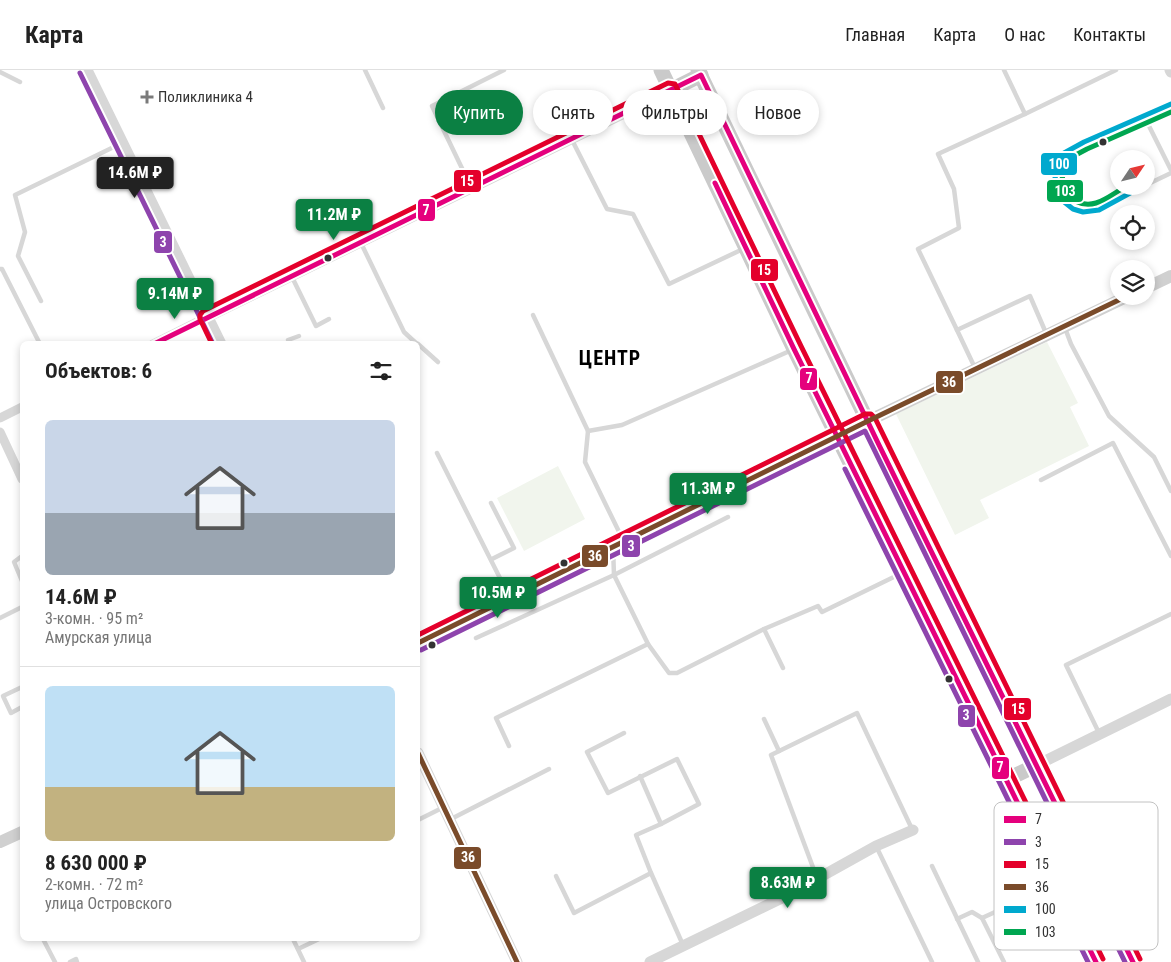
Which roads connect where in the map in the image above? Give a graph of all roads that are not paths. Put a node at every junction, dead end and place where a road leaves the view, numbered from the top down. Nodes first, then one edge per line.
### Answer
1 (87, 70) edge
2 (365, 70) edge
3 (504, 70) edge
4 (661, 70) edge
5 (1004, 70) edge
6 (1116, 70) edge
7 (0, 72) edge
8 (704, 72) edge
9 (20, 82) dead end
10 (671, 90) joint
11 (1171, 104) edge
12 (383, 108) dead end
13 (623, 114) edge
14 (1025, 114) junction
15 (1144, 116) junction
16 (692, 135) edge
17 (572, 139) junction
18 (122, 143) junction
19 (1171, 171) edge
20 (1155, 180) edge
21 (471, 188) junction
22 (1128, 195) edge
23 (360, 242) junction
24 (746, 247) junction
25 (0, 270) edge
26 (291, 276) junction
27 (1171, 276) edge
28 (1155, 284) edge
29 (41, 301) dead end
30 (1110, 305) edge
31 (533, 315) dead end
32 (207, 317) junction
33 (329, 320) dead end
34 (1065, 327) junction
35 (957, 330) junction
36 (1048, 335) junction
37 (299, 336) dead end
38 (38, 341) edge
39 (159, 341) edge
40 (219, 341) edge
41 (288, 341) edge
42 (414, 341) edge
43 (420, 347) edge
44 (794, 349) junction
45 (438, 362) dead end
46 (975, 370) junction
47 (20, 408) edge
48 (0, 418) edge
49 (868, 421) junction
50 (588, 431) junction
51 (0, 432) edge
52 (838, 436) junction
53 (437, 453) dead end
54 (20, 475) edge
55 (1041, 480) dead end
56 (1171, 491) edge
57 (491, 503) dead end
58 (728, 516) dead end
59 (618, 544) junction
60 (1171, 556) edge
61 (20, 558) edge
62 (492, 559) junction
63 (904, 572) junction
64 (614, 575) junction
65 (20, 576) edge
66 (510, 597) junction
67 (20, 608) edge
68 (1171, 614) edge
69 (0, 618) edge
70 (764, 630) junction
71 (476, 638) dead end
72 (420, 643) edge
73 (648, 644) junction
74 (783, 668) dead end
75 (20, 688) edge
76 (1171, 699) edge
77 (20, 708) edge
78 (764, 719) dead end
79 (624, 734) dead end
80 (1100, 734) junction
81 (509, 746) dead end
82 (779, 751) junction
83 (420, 756) edge
84 (1037, 765) junction
85 (549, 770) dead end
86 (640, 776) junction
87 (1006, 780) junction
88 (1017, 802) edge
89 (1055, 802) edge
90 (444, 808) junction
91 (420, 819) edge
92 (450, 820) junction
93 (661, 824) junction
94 (913, 830) joint
95 (20, 833) edge
96 (0, 842) edge
97 (876, 846) junction
98 (932, 866) dead end
99 (651, 874) junction
100 (556, 876) dead end
101 (817, 879) junction
102 (994, 913) edge
103 (982, 918) junction
104 (958, 919) junction
105 (44, 941) edge
106 (294, 941) edge
107 (315, 941) edge
108 (994, 942) edge
109 (684, 946) junction
110 (298, 949) junction
111 (998, 950) edge
112 (1090, 950) edge
113 (1127, 950) edge
114 (55, 962) edge
115 (70, 962) edge
116 (77, 962) edge
117 (304, 962) edge
118 (517, 962) edge
119 (650, 962) edge
120 (932, 962) edge
121 (978, 962) edge
122 (1004, 962) edge
123 (1096, 962) edge
124 (1133, 962) edge

1 - 18 street
2 - 12 lane
3 - 21 lane
4 - 10 main road
5 - 14 lane
6 - 14 lane
7 - 9 lane
8 - 10 main road
8 - 49 main road
11 - 15 lane
13 - 17 street
14 - 35 lane
15 - 19 lane
15 - 22 lane
16 - 24 main road
17 - 21 street
17 - 24 lane
18 - 29 lane
18 - 32 street
19 - 20 lane
21 - 23 street
23 - 26 street
23 - 42 lane
24 - 44 main road
25 - 38 lane
26 - 32 street
26 - 33 lane
27 - 28 main road
30 - 34 main road
31 - 50 lane
32 - 39 street
32 - 40 street
34 - 36 main road
34 - 56 lane
35 - 36 lane
35 - 46 lane
36 - 46 main road
37 - 41 lane
43 - 45 lane
44 - 50 lane
44 - 52 main road
46 - 49 main road
47 - 48 street
49 - 52 main road
49 - 84 main road
50 - 59 lane
51 - 54 street
52 - 59 main road
52 - 63 main road
53 - 62 lane
55 - 60 lane
57 - 62 lane
58 - 64 lane
59 - 64 lane
59 - 66 main road
61 - 65 lane
62 - 66 lane
63 - 70 lane
63 - 87 main road
64 - 71 lane
64 - 73 lane
66 - 72 main road
67 - 69 lane
68 - 80 lane
70 - 73 lane
70 - 74 lane
73 - 81 lane
75 - 77 lane
76 - 80 street
78 - 82 lane
79 - 86 lane
80 - 84 street
82 - 94 lane
82 - 101 lane
83 - 90 street
84 - 87 main road
84 - 89 main road
85 - 92 lane
86 - 93 lane
86 - 93 lane
87 - 88 main road
90 - 91 lane
90 - 92 street
92 - 118 street
93 - 99 lane
94 - 97 street
95 - 96 main road
97 - 101 street
97 - 120 lane
98 - 104 lane
99 - 100 lane
99 - 109 lane
101 - 109 street
102 - 103 lane
103 - 104 lane
103 - 108 lane
104 - 121 lane
105 - 114 lane
106 - 110 lane
107 - 110 lane
109 - 119 street
110 - 117 lane
111 - 122 lane
112 - 123 main road
113 - 124 main road
115 - 116 lane

